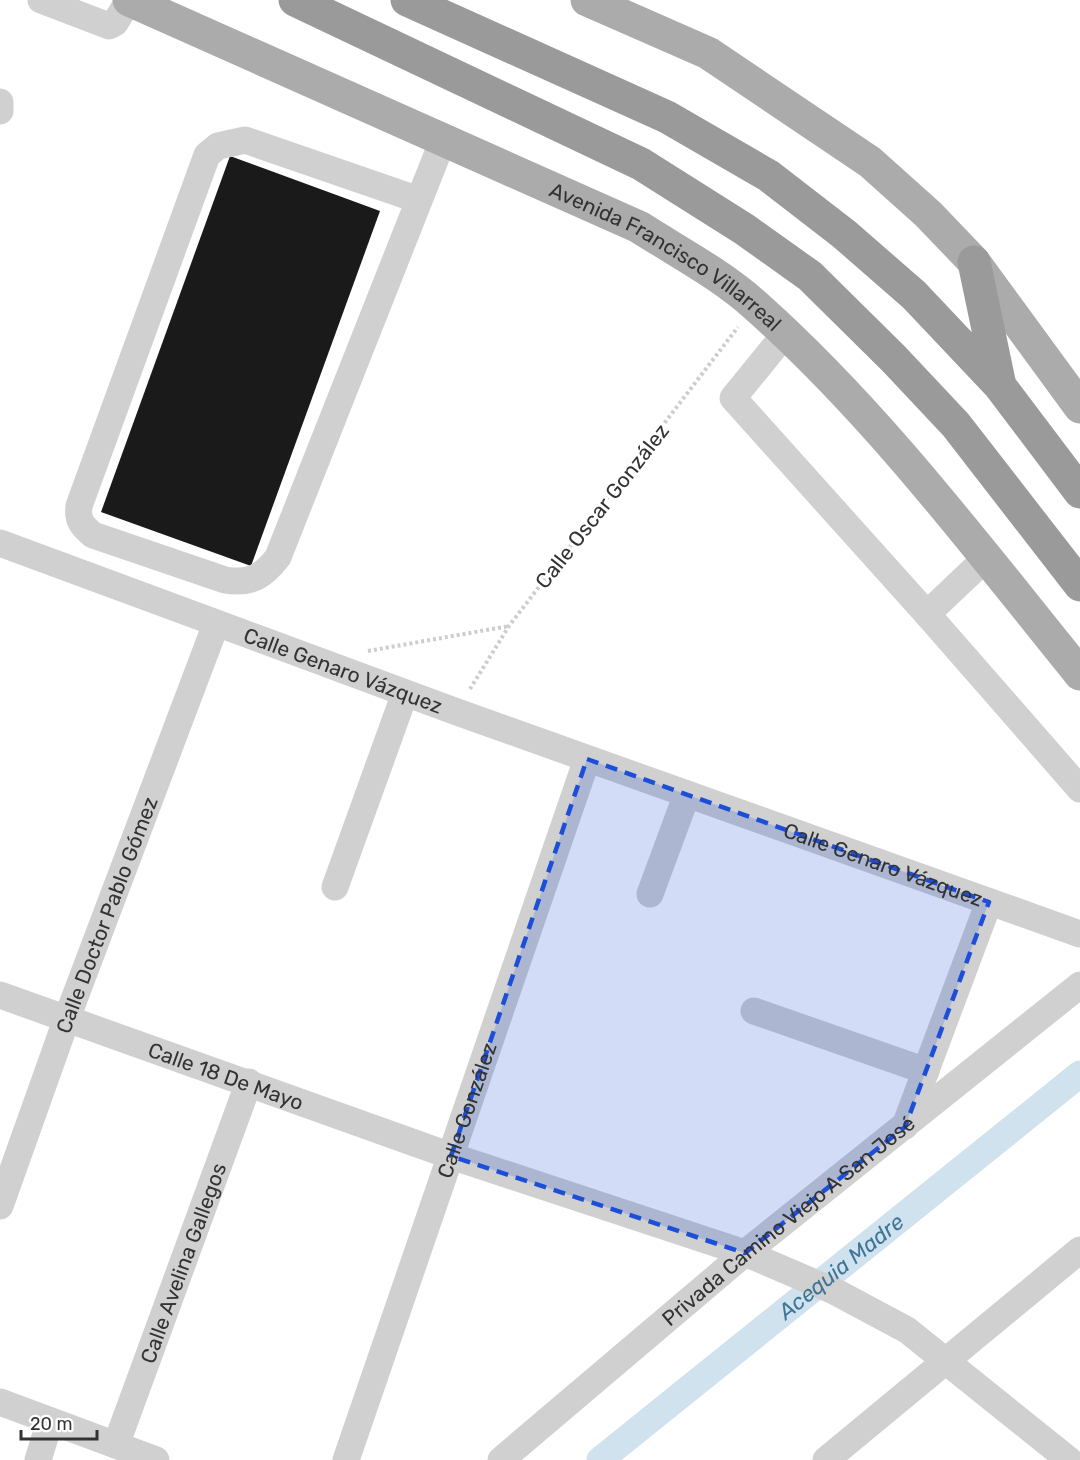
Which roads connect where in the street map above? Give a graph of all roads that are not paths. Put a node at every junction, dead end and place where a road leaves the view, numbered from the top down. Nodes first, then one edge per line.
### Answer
1 (41, 0) edge
2 (129, 0) edge
3 (295, 0) edge
4 (407, 0) edge
5 (587, 0) edge
6 (0, 102) edge
7 (0, 111) edge
8 (443, 140) junction
9 (419, 200) junction
10 (974, 262) junction
11 (785, 334) junction
12 (1000, 386) junction
13 (1080, 407) edge
14 (1080, 492) edge
15 (0, 543) edge
16 (986, 558) junction
17 (1080, 585) edge
18 (927, 614) junction
19 (216, 624) junction
20 (1080, 674) edge
21 (405, 693) junction
22 (587, 759) junction
23 (1080, 789) edge
24 (687, 794) junction
25 (335, 887) dead end
26 (650, 894) dead end
27 (989, 903) junction
28 (1080, 934) edge
29 (1080, 985) edge
30 (0, 995) edge
31 (754, 1011) dead end
32 (67, 1018) junction
33 (926, 1071) junction
34 (249, 1082) junction
35 (904, 1127) junction
36 (451, 1156) junction
37 (0, 1206) edge
38 (1080, 1250) edge
39 (745, 1253) junction
40 (943, 1362) junction
41 (0, 1402) edge
42 (50, 1421) junction
43 (116, 1445) junction
44 (38, 1460) edge
45 (156, 1460) edge
46 (346, 1460) edge
47 (501, 1460) edge
48 (826, 1460) edge
49 (1069, 1460) edge

1 - 2 street
2 - 8 main road, Avenida Francisco Villarreal
3 - 17 highway
4 - 12 highway
5 - 10 main road
6 - 7 street
8 - 9 street
8 - 11 main road, Avenida Francisco Villarreal
9 - 9 street
10 - 12 highway
10 - 13 main road
11 - 16 main road, Avenida Francisco Villarreal
11 - 18 street
12 - 14 highway
15 - 19 street, Calle Genaro Vázquez
16 - 18 street
16 - 20 main road, Avenida Francisco Villarreal
18 - 23 street
19 - 21 street, Calle Genaro Vázquez
19 - 32 street, Calle Doctor Pablo Gómez
21 - 22 street, Calle Genaro Vázquez
21 - 25 street
22 - 24 street, Calle Genaro Vázquez
22 - 36 street, Calle González
24 - 26 street
24 - 27 street, Calle Genaro Vázquez
27 - 28 street, Calle Genaro Vázquez
27 - 33 street
29 - 35 street, Privada Camino Viejo A San José
30 - 32 street, Calle 18 De Mayo
31 - 33 street
32 - 34 street, Calle 18 De Mayo
32 - 37 street, Calle Doctor Pablo Gómez
33 - 35 street
34 - 36 street, Calle 18 De Mayo
34 - 43 street, Calle Avelina Gallegos
35 - 39 street, Privada Camino Viejo A San José
36 - 39 street, Calle 18 De Mayo
36 - 46 street, Calle González
38 - 40 street
39 - 40 street, Calle 18 De Mayo
39 - 47 street, Privada Camino Viejo A San José
40 - 48 street
40 - 49 street, Calle 18 De Mayo
41 - 42 street
42 - 43 street
42 - 44 street
43 - 45 street

